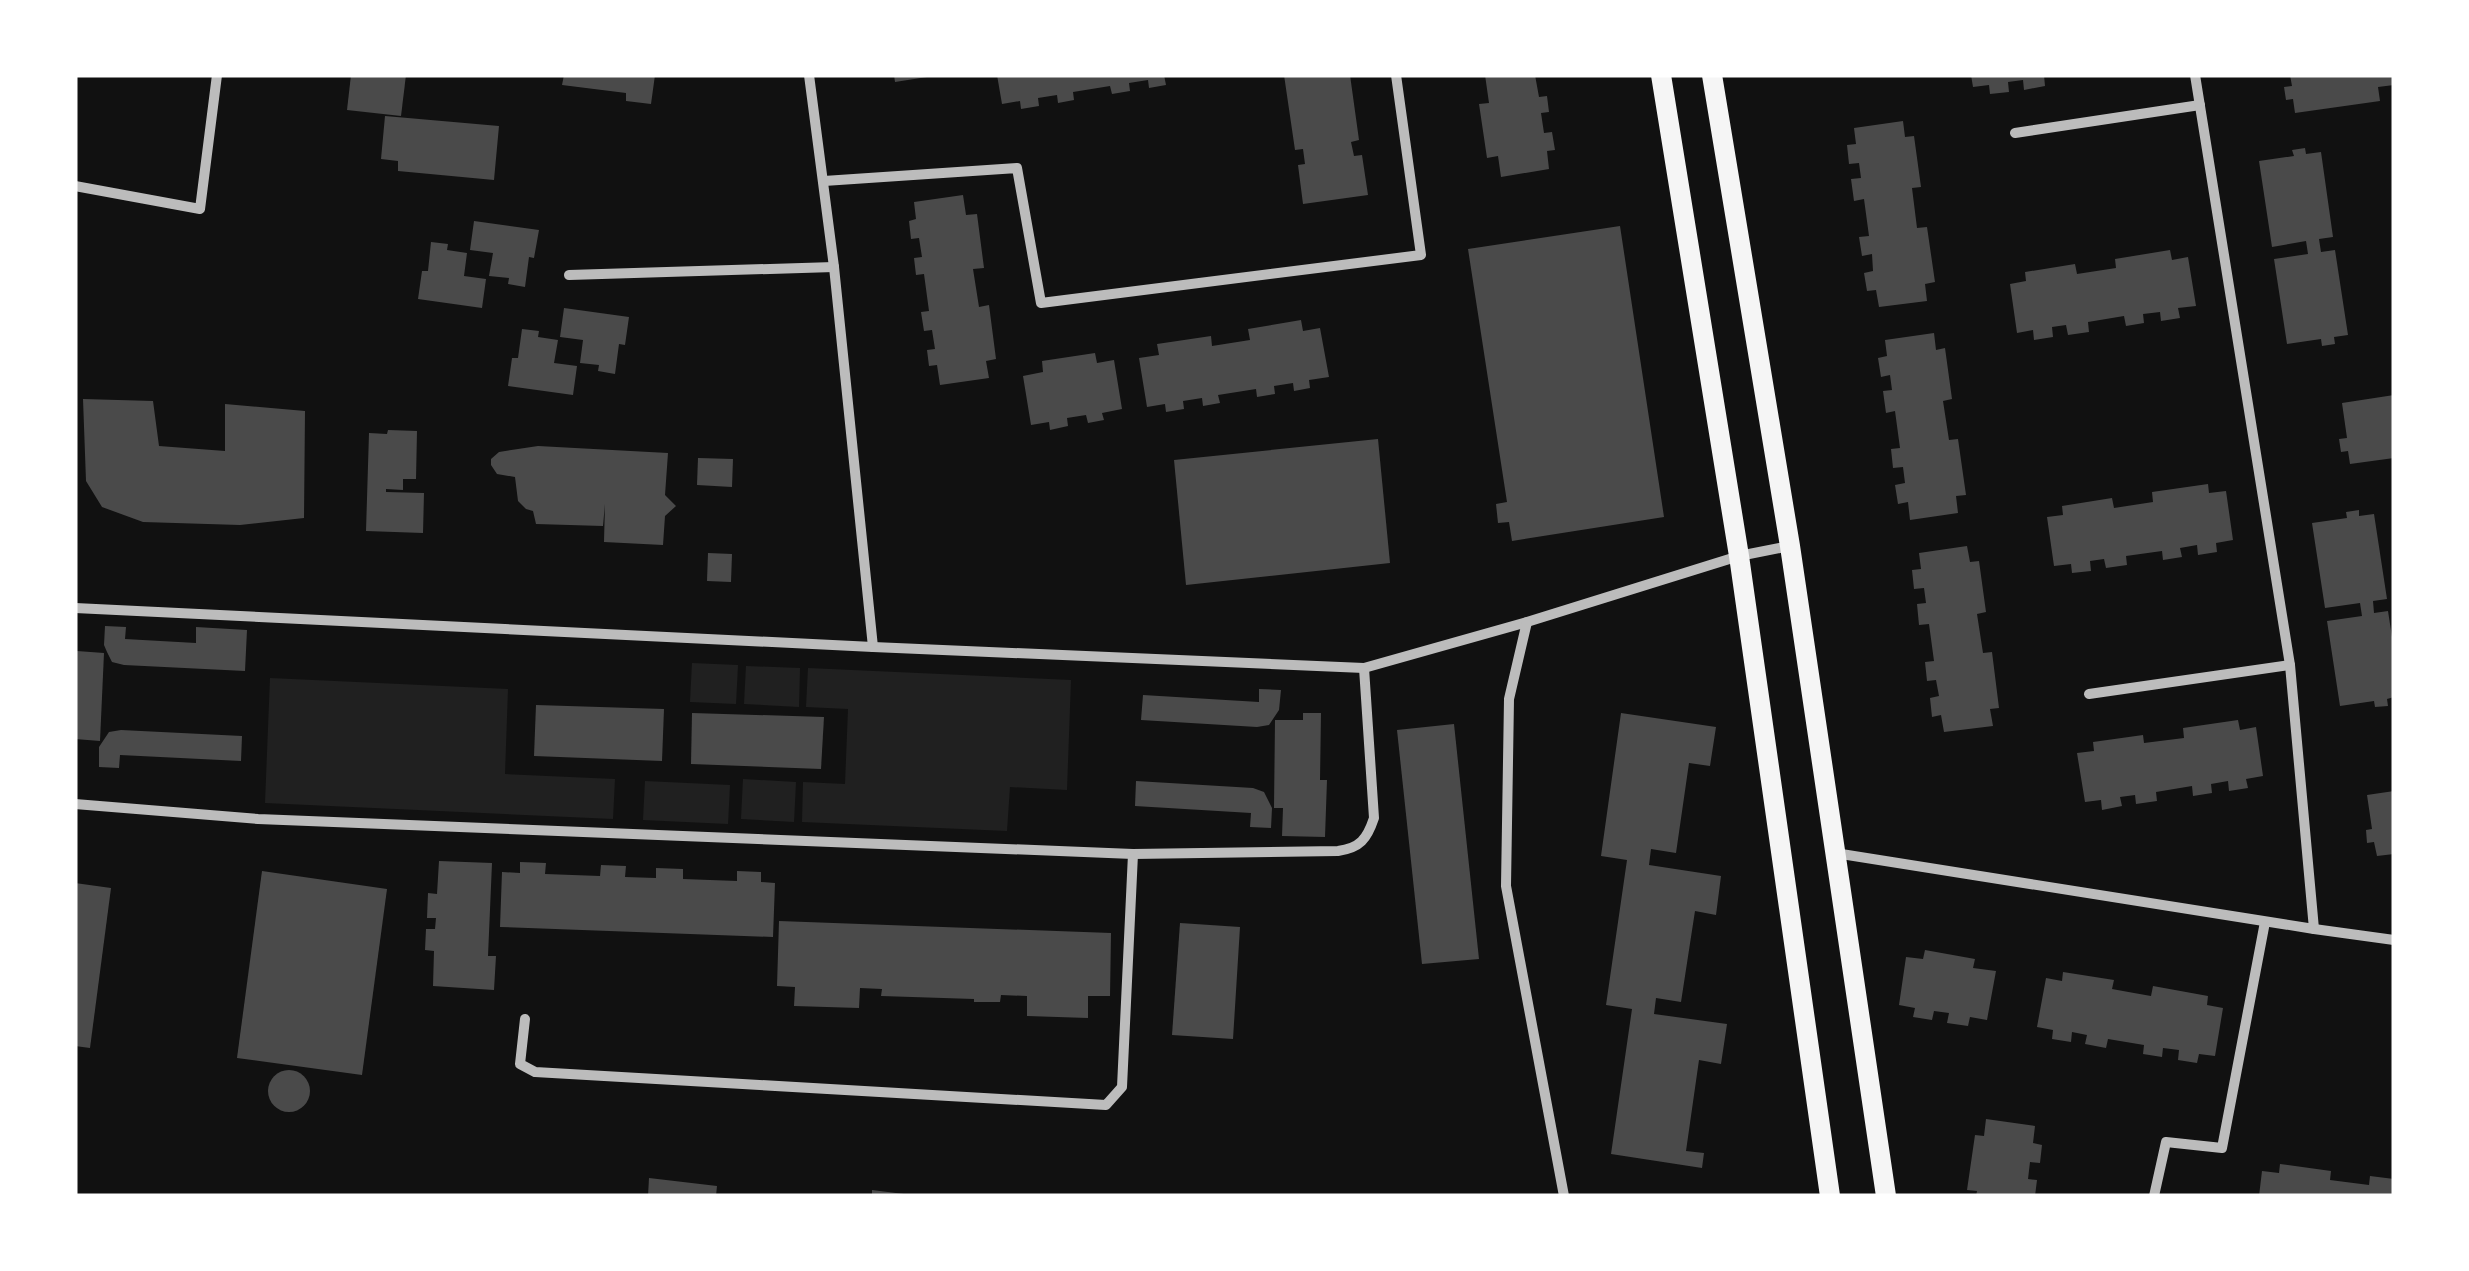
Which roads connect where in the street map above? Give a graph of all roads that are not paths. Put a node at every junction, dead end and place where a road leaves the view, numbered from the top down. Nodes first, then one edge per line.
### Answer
1 (218, 75) edge
2 (809, 75) edge
3 (1396, 75) edge
4 (1662, 75) edge
5 (1712, 75) edge
6 (2195, 75) edge
7 (2200, 106) junction
8 (2015, 133) dead end
9 (824, 181) junction
10 (75, 186) edge
11 (834, 267) junction
12 (568, 276) dead end
13 (1790, 546) junction
14 (1739, 556) junction
15 (75, 608) edge
16 (1526, 622) junction
17 (873, 647) junction
18 (2290, 665) junction
19 (1364, 668) junction
20 (2089, 694) dead end
21 (75, 804) edge
22 (1834, 852) junction
23 (1132, 854) junction
24 (2265, 922) junction
25 (2314, 929) junction
26 (2394, 940) edge
27 (525, 1019) dead end
28 (1564, 1196) edge
29 (1830, 1196) edge
30 (1886, 1196) edge
31 (2154, 1196) edge

1 - 10 street
2 - 9 street
3 - 9 street
4 - 14 main road
5 - 13 main road
6 - 7 street
7 - 8 street
7 - 18 street
9 - 11 street
11 - 12 street
11 - 17 street
13 - 14 street
13 - 22 main road
14 - 16 street
14 - 29 main road
15 - 17 street
16 - 19 street
16 - 28 street
17 - 19 street
18 - 20 street
18 - 25 street
19 - 23 street
21 - 23 street
22 - 24 street
22 - 30 main road
23 - 27 street
24 - 25 street
24 - 31 street
25 - 26 street

